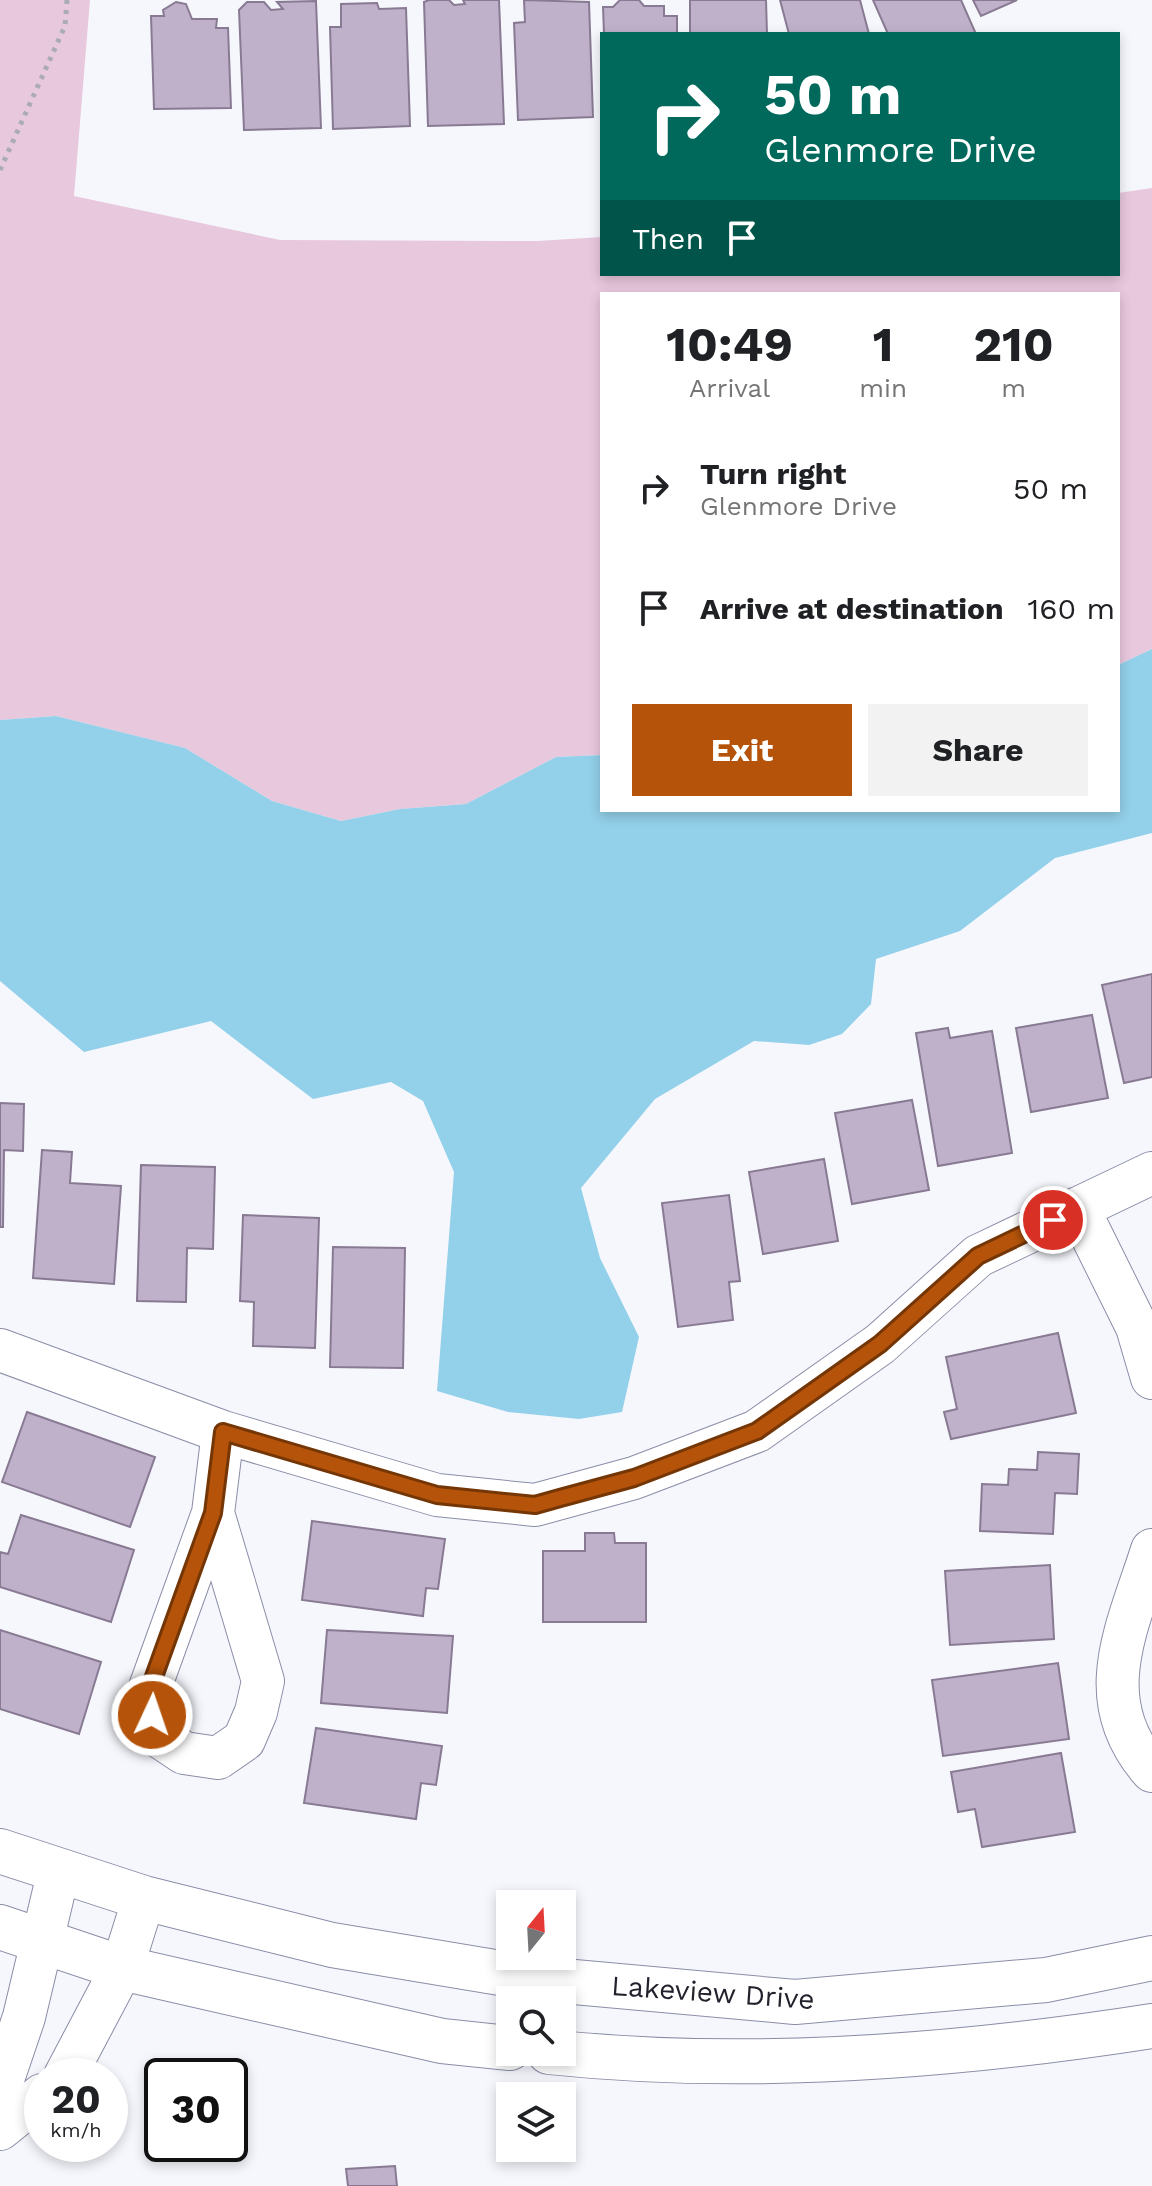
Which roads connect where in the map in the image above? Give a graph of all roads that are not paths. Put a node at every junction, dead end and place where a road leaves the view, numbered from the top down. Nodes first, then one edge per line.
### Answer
1 (1152, 1173) edge
2 (1078, 1208) junction
3 (0, 1350) edge
4 (1152, 1378) edge
5 (223, 1432) junction
6 (213, 1513) junction
7 (1152, 1550) edge
8 (1152, 1771) edge
9 (0, 1851) edge
10 (59, 1870) junction
11 (144, 1898) junction
12 (20, 1934) edge
13 (1152, 1958) edge
14 (122, 1968) junction
15 (1152, 2026) edge
16 (496, 2047) edge
17 (576, 2053) edge
18 (74, 2058) edge
19 (0, 2088) edge
20 (24, 2110) edge
21 (0, 2129) edge

1 - 2 street
2 - 4 street
2 - 5 street
3 - 5 street
5 - 6 street
6 - 6 street
7 - 8 street
9 - 10 street, Lakeview Drive
10 - 11 street, Lakeview Drive
10 - 12 street
11 - 13 street, Lakeview Drive
11 - 14 street
12 - 14 street
12 - 19 street
14 - 16 street
14 - 18 street
15 - 17 street
20 - 21 street

